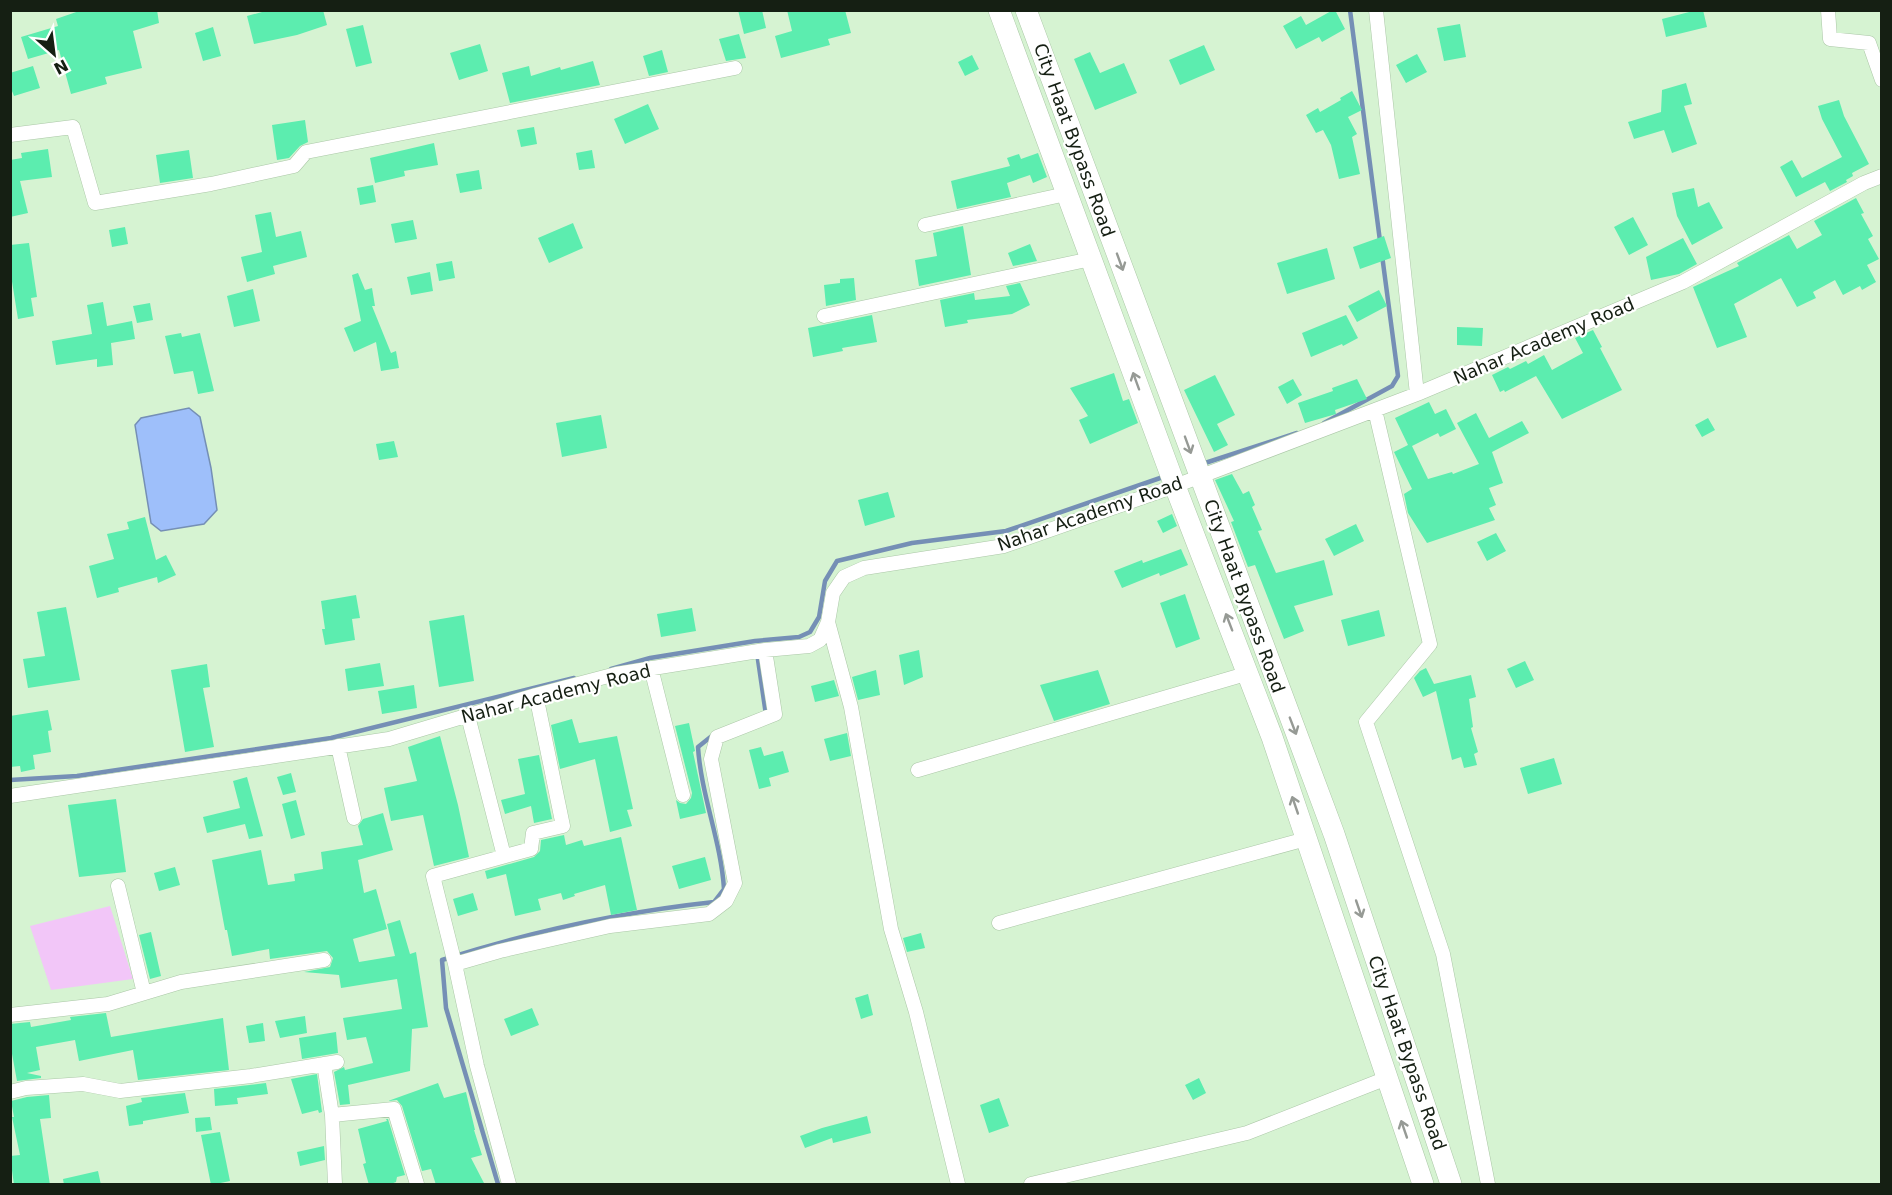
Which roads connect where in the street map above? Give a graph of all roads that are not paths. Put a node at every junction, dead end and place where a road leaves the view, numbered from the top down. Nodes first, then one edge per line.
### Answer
1 (999, 10) edge
2 (1026, 10) edge
3 (1376, 10) edge
4 (1828, 10) edge
5 (735, 68) dead end
6 (1881, 80) edge
7 (10, 135) edge
8 (1881, 176) edge
9 (1066, 194) junction
10 (925, 225) dead end
11 (1091, 259) junction
12 (824, 316) dead end
13 (1417, 394) junction
14 (1375, 410) junction
15 (1199, 476) junction
16 (1175, 486) junction
17 (828, 622) junction
18 (765, 650) junction
19 (651, 668) junction
20 (1249, 673) junction
21 (536, 695) junction
22 (468, 716) junction
23 (338, 746) junction
24 (918, 770) dead end
25 (683, 795) dead end
26 (10, 796) edge
27 (354, 818) dead end
28 (1306, 839) junction
29 (504, 856) junction
30 (118, 886) dead end
31 (999, 923) dead end
32 (324, 960) dead end
33 (455, 964) junction
34 (144, 993) junction
35 (10, 1015) edge
36 (1387, 1078) junction
37 (10, 1092) edge
38 (332, 1115) junction
39 (1418, 1183) edge
40 (335, 1185) edge
41 (417, 1185) edge
42 (509, 1185) edge
43 (958, 1185) edge
44 (1031, 1185) edge
45 (1452, 1185) edge
46 (1488, 1185) edge

1 - 9 main road, City Haat Bypass Road
2 -> 15 main road, City Haat Bypass Road
3 - 13 street
4 - 6 street
5 - 7 street
8 - 13 street, Nahar Academy Road
9 - 10 street
9 - 11 main road, City Haat Bypass Road
11 - 12 street
16 -> 11 main road, City Haat Bypass Road
13 - 14 street, Nahar Academy Road
14 - 15 street, Nahar Academy Road
14 - 46 street
15 - 16 street, Nahar Academy Road
15 -> 45 main road, City Haat Bypass Road
16 - 17 street, Nahar Academy Road
20 -> 16 main road, City Haat Bypass Road
17 - 18 street, Nahar Academy Road
17 - 43 street
18 - 19 street, Nahar Academy Road
18 - 33 street
19 - 21 street, Nahar Academy Road
19 - 25 street
20 - 24 street
28 -> 20 main road, City Haat Bypass Road
21 - 22 street, Nahar Academy Road
21 - 29 street
22 - 23 street, Nahar Academy Road
22 - 29 street
23 - 26 street, Nahar Academy Road
23 - 27 street
28 - 31 street
28 - 36 main road, City Haat Bypass Road
29 - 33 street
30 - 34 street
32 - 34 street
33 - 42 street
34 - 35 street
39 -> 36 main road, City Haat Bypass Road
36 - 44 street
37 - 38 street
38 - 40 street
38 - 41 street

